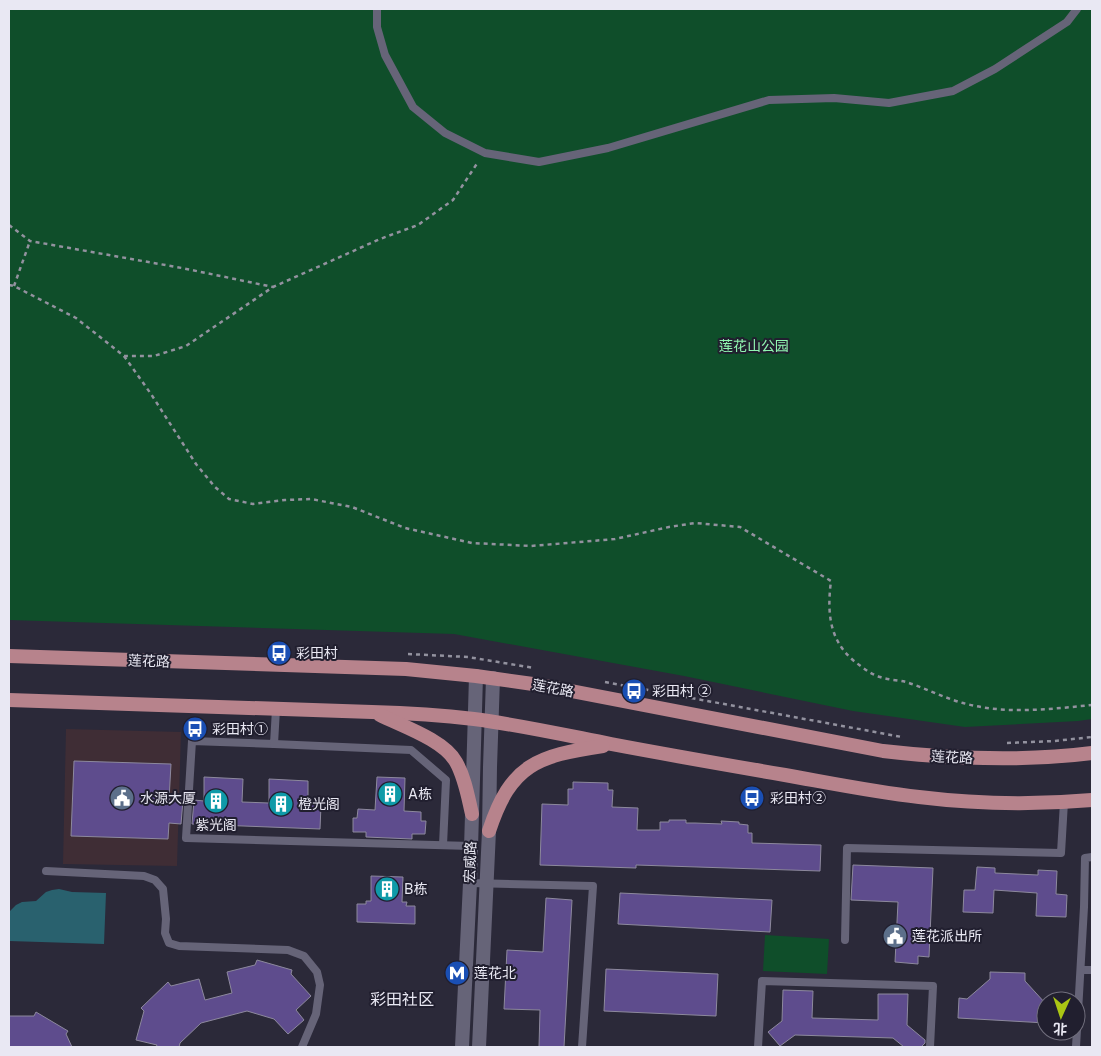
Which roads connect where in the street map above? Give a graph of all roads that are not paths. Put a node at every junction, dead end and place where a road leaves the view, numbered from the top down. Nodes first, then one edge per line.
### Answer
1 (377, 9) edge
2 (1077, 9) edge
3 (9, 656) edge
4 (476, 676) junction
5 (493, 678) junction
6 (9, 700) edge
7 (276, 709) junction
8 (372, 712) junction
9 (475, 720) junction
10 (491, 722) junction
11 (274, 744) junction
12 (613, 744) junction
13 (1092, 753) edge
14 (1092, 800) edge
15 (1064, 802) junction
16 (472, 814) junction
17 (489, 831) junction
18 (443, 845) junction
19 (471, 846) junction
20 (1092, 858) edge
21 (46, 871) dead end
22 (470, 883) junction
23 (487, 884) junction
24 (1088, 907) edge
25 (844, 940) dead end
26 (1080, 970) junction
27 (1092, 970) edge
28 (302, 1047) edge
29 (462, 1047) edge
30 (479, 1047) edge
31 (582, 1047) edge
32 (758, 1047) edge
33 (930, 1047) edge
34 (1076, 1047) edge

1 - 2 lane
3 - 4 main road, 莲花路
4 - 5 main road, 莲花路
4 - 9 street, 宏威路
5 - 10 street, 宏威路
5 - 13 main road, 莲花路
6 - 7 main road
7 - 8 main road
7 - 11 lane
8 - 9 main road
8 - 16 main road
9 - 10 main road
9 - 16 street, 宏威路
10 - 12 main road
10 - 17 street, 宏威路
11 - 18 lane
11 - 18 lane
12 - 15 main road
12 - 17 main road
14 - 15 main road
15 - 25 lane
16 - 19 street, 宏威路
17 - 23 street, 宏威路
18 - 19 lane
19 - 22 street, 宏威路
20 - 24 lane
21 - 28 lane
22 - 23 lane
22 - 29 street, 宏威路
23 - 30 street, 宏威路
23 - 31 lane
24 - 26 lane
26 - 27 lane
26 - 34 lane
32 - 33 lane

